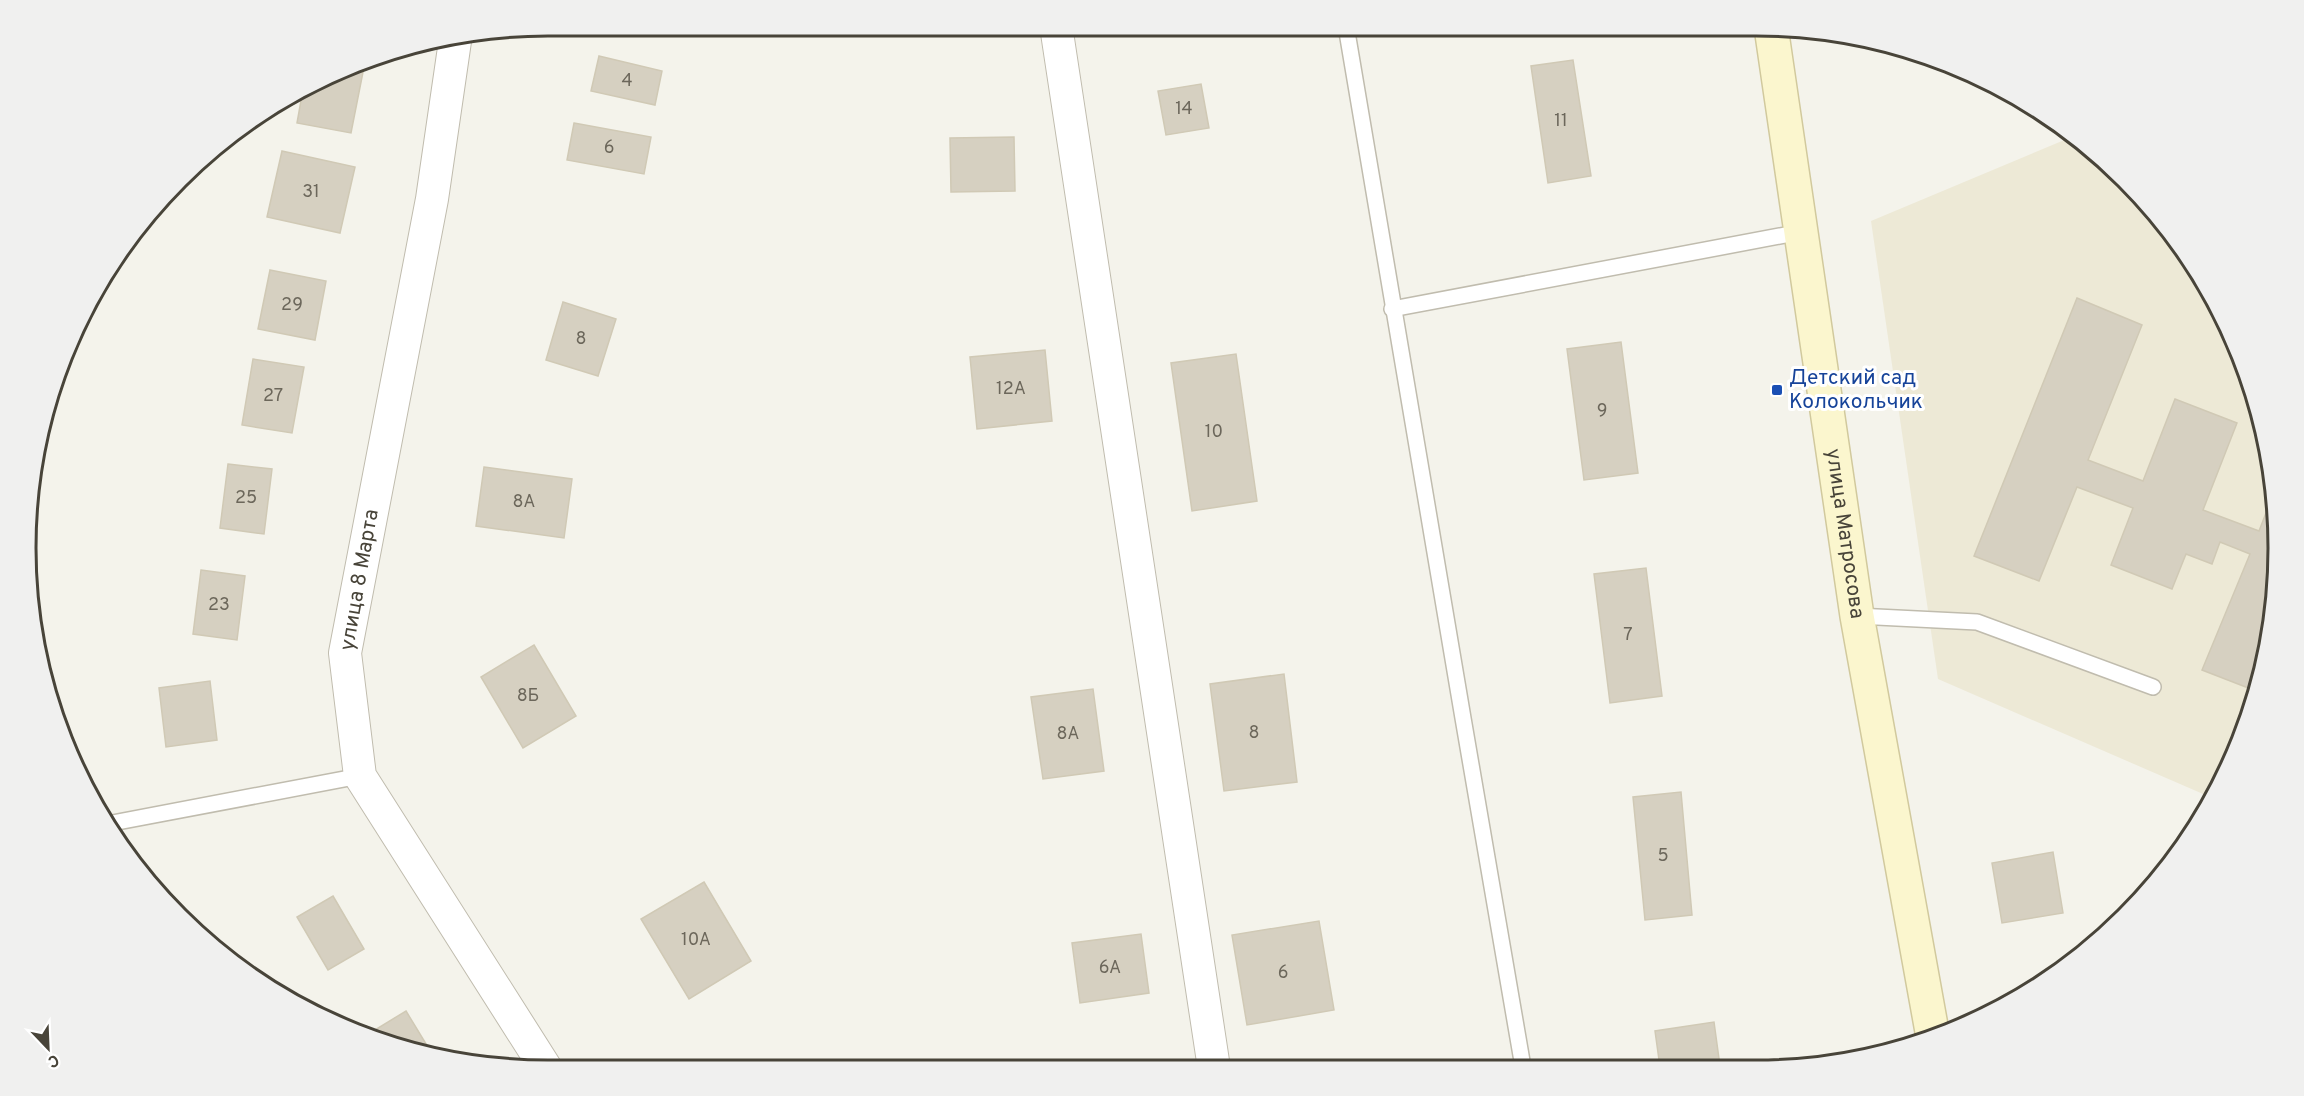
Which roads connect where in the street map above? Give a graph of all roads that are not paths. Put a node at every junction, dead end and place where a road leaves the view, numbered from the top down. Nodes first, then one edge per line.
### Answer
1 (1058, 36) edge
2 (1348, 36) edge
3 (1772, 36) edge
4 (454, 45) edge
5 (1801, 232) junction
6 (1392, 309) junction
7 (1857, 616) junction
8 (2153, 687) dead end
9 (360, 776) junction
10 (116, 822) edge
11 (1932, 1029) edge
12 (540, 1060) edge
13 (1213, 1060) edge
14 (1521, 1060) edge

1 - 13 street
2 - 6 lane
3 - 5 street, улица Матросова
4 - 9 street, улица 8 Марта
5 - 6 lane
5 - 7 street, улица Матросова
6 - 14 lane
7 - 8 lane
7 - 11 street, улица Матросова
9 - 10 lane
9 - 12 street, улица 8 Марта

